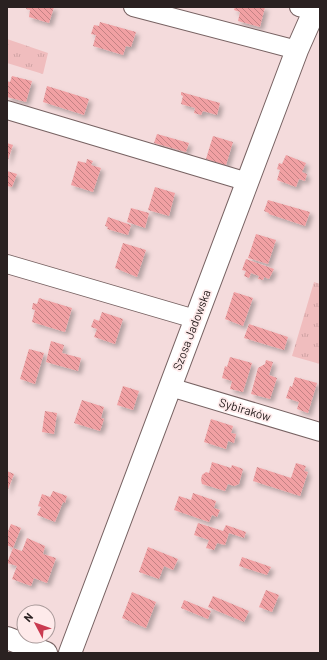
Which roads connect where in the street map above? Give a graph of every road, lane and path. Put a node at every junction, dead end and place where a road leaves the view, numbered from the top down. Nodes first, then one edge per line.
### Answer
1 (133, 7) edge
2 (310, 8) edge
3 (297, 50) junction
4 (7, 110) edge
5 (248, 182) junction
6 (7, 264) edge
7 (195, 319) junction
8 (170, 387) junction
9 (320, 432) edge
10 (7, 638) edge
11 (46, 653) edge
12 (70, 653) edge

1 - 3 street
2 - 3 main road, Szosa Jadowska
3 - 5 main road, Szosa Jadowska
4 - 5 street
5 - 7 main road, Szosa Jadowska
6 - 7 street
7 - 8 main road, Szosa Jadowska
8 - 9 street, Sybiraków
8 - 12 main road, Szosa Jadowska
10 - 11 main road

